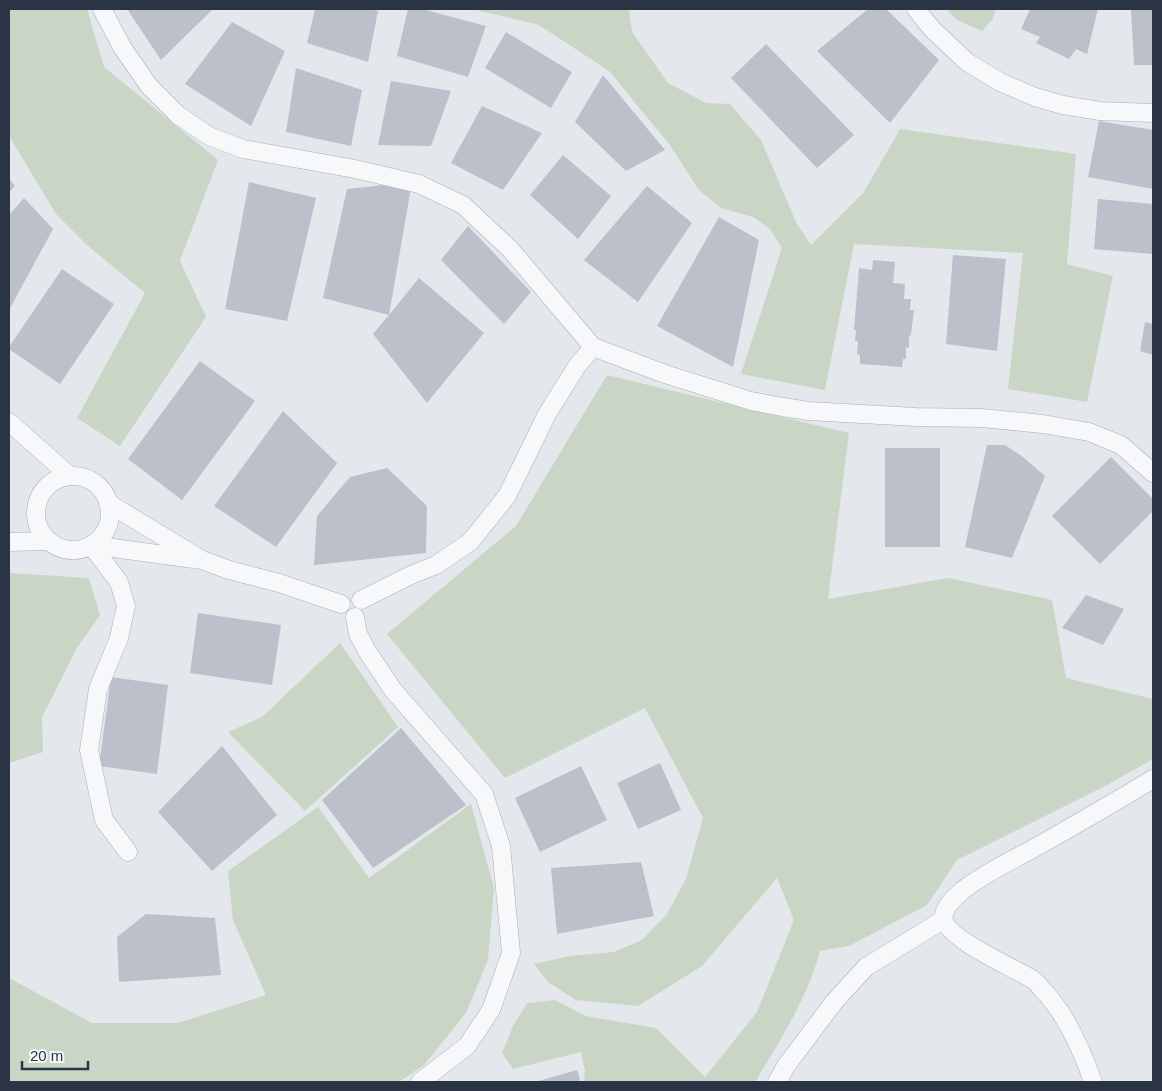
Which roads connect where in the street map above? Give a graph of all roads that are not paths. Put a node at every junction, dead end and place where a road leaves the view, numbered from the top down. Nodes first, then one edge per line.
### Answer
1 (102, 9) edge
2 (916, 9) edge
3 (1153, 114) edge
4 (593, 347) junction
5 (9, 422) edge
6 (1153, 473) edge
7 (70, 476) junction
8 (108, 503) junction
9 (48, 541) junction
10 (9, 542) edge
11 (91, 545) junction
12 (202, 560) junction
13 (361, 600) junction
14 (341, 604) junction
15 (355, 617) junction
16 (1153, 778) edge
17 (128, 852) dead end
18 (943, 920) junction
19 (420, 1082) edge
20 (778, 1082) edge
21 (1093, 1082) edge

1 - 4 street
2 - 3 street
4 - 6 street
4 - 13 street
5 - 7 street
7 - 8 street
7 - 9 street
8 - 11 street
8 - 12 street
9 - 10 street
9 - 11 street
11 - 12 street
11 - 17 street
12 - 14 street
13 - 14 street
13 - 15 street
14 - 15 street
15 - 19 street
16 - 18 street
18 - 20 street
18 - 21 street

